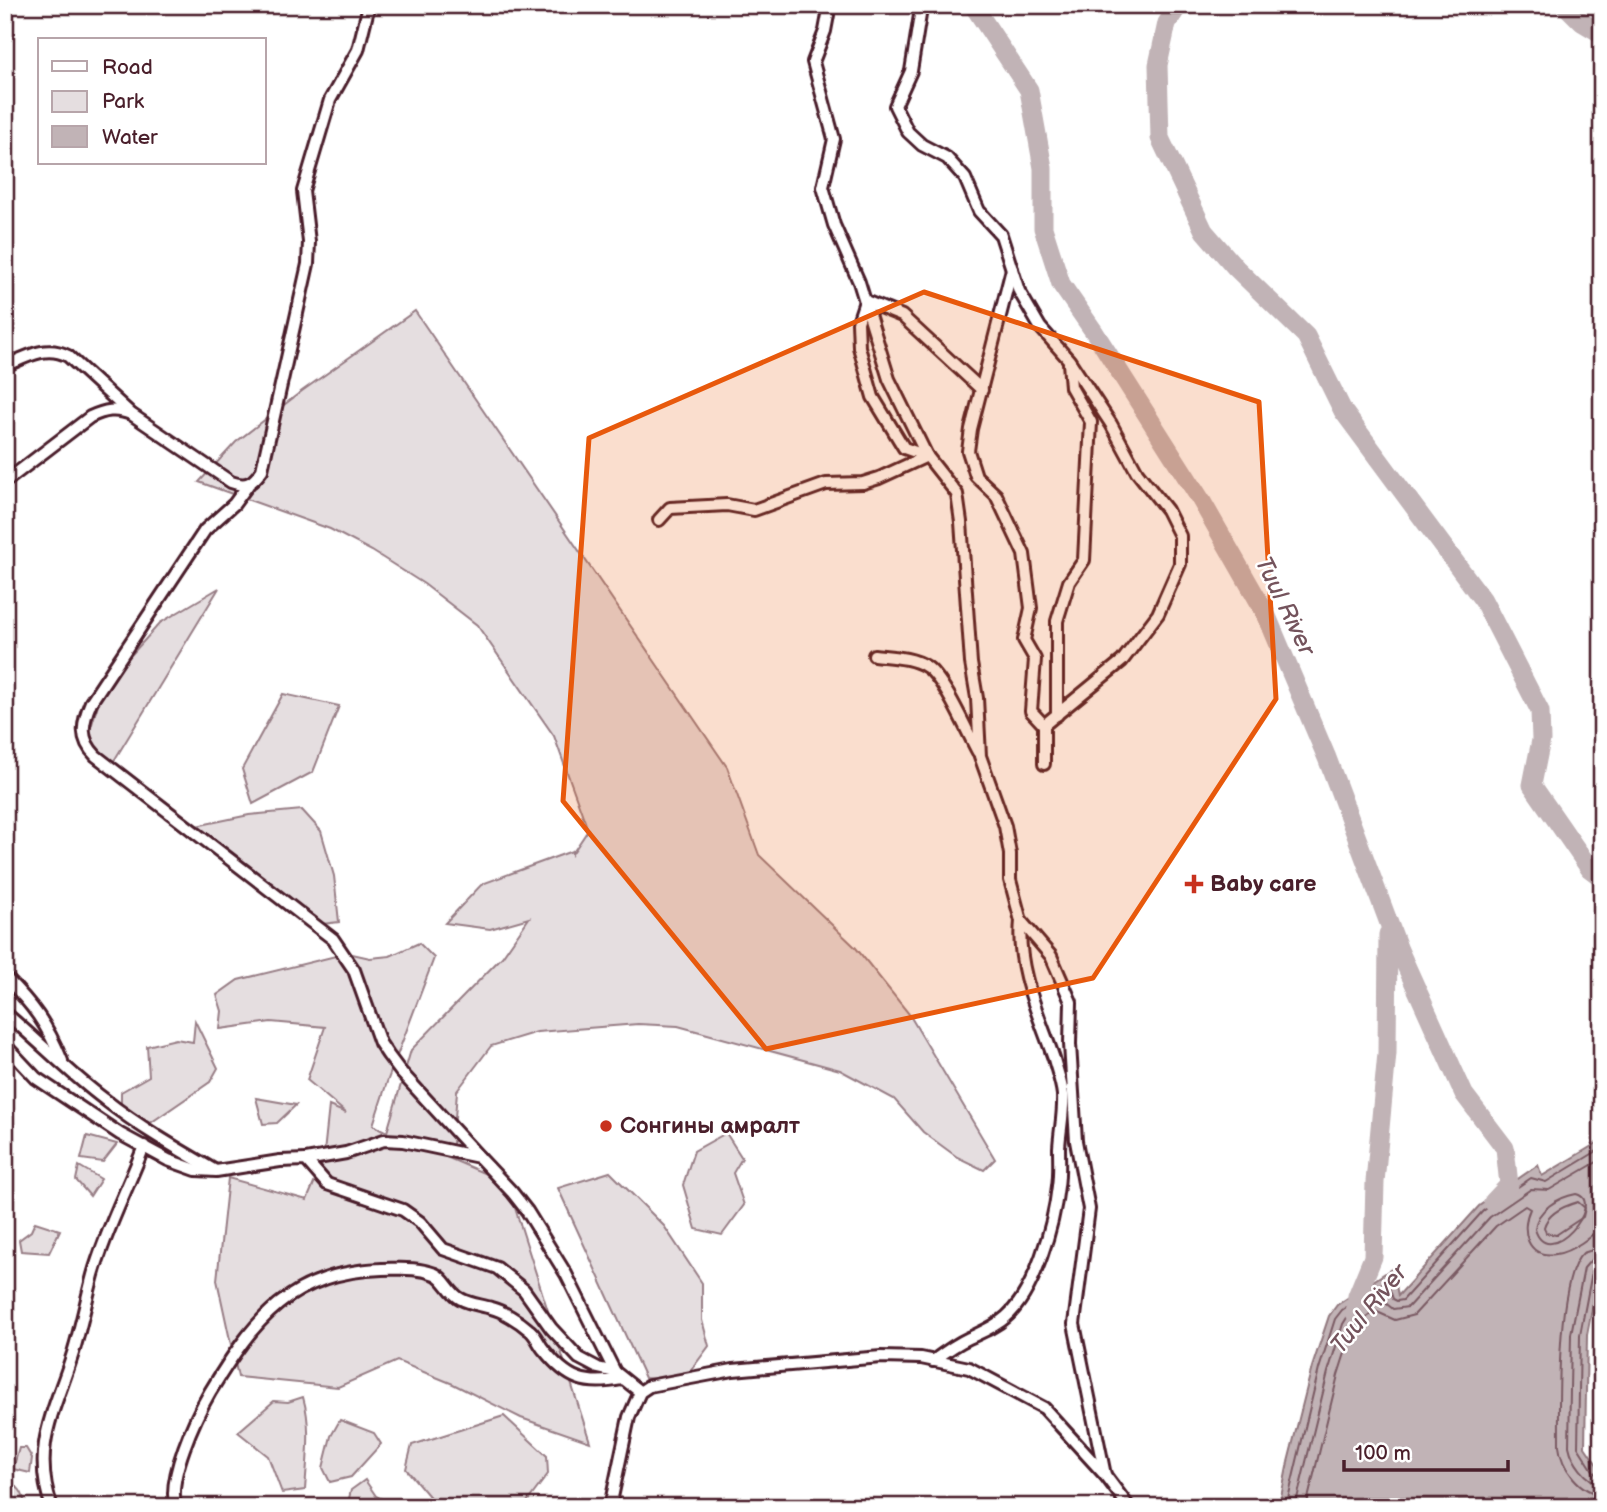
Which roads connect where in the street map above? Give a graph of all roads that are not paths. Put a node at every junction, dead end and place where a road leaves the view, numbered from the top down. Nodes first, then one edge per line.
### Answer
1 (369, 5) edge
2 (826, 5) edge
3 (918, 5) edge
4 (1012, 270) junction
5 (865, 301) junction
6 (1069, 360) junction
7 (5, 366) edge
8 (982, 390) junction
9 (131, 414) junction
10 (927, 456) junction
11 (5, 482) edge
12 (247, 485) junction
13 (659, 520) dead end
14 (874, 655) dead end
15 (1057, 715) junction
16 (1044, 725) junction
17 (980, 756) junction
18 (1044, 764) dead end
19 (1021, 921) junction
20 (5, 977) edge
21 (5, 1013) edge
22 (5, 1045) edge
23 (62, 1061) junction
24 (144, 1146) junction
25 (479, 1157) junction
26 (306, 1160) junction
27 (216, 1171) junction
28 (933, 1361) junction
29 (619, 1376) junction
30 (640, 1392) junction
31 (1105, 1475) junction
32 (52, 1507) edge
33 (176, 1507) edge
34 (610, 1507) edge
35 (1129, 1507) edge

1 - 12 street
2 - 5 street
3 - 4 street
4 - 6 street
4 - 8 street
5 - 8 street
5 - 10 street
5 - 10 street
6 - 15 street
6 - 15 street
7 - 9 street
8 - 16 street
9 - 11 street
9 - 12 street
10 - 13 street
10 - 17 street
12 - 25 street
14 - 17 street
15 - 16 street
16 - 18 street
17 - 19 street
19 - 28 street
19 - 31 street
20 - 23 street
21 - 23 street
22 - 24 street
23 - 27 street
24 - 27 street
24 - 32 street
25 - 26 street
25 - 29 street
26 - 27 street
26 - 29 street
28 - 30 street
28 - 31 street
29 - 30 street
29 - 33 street
30 - 34 street
31 - 35 street

